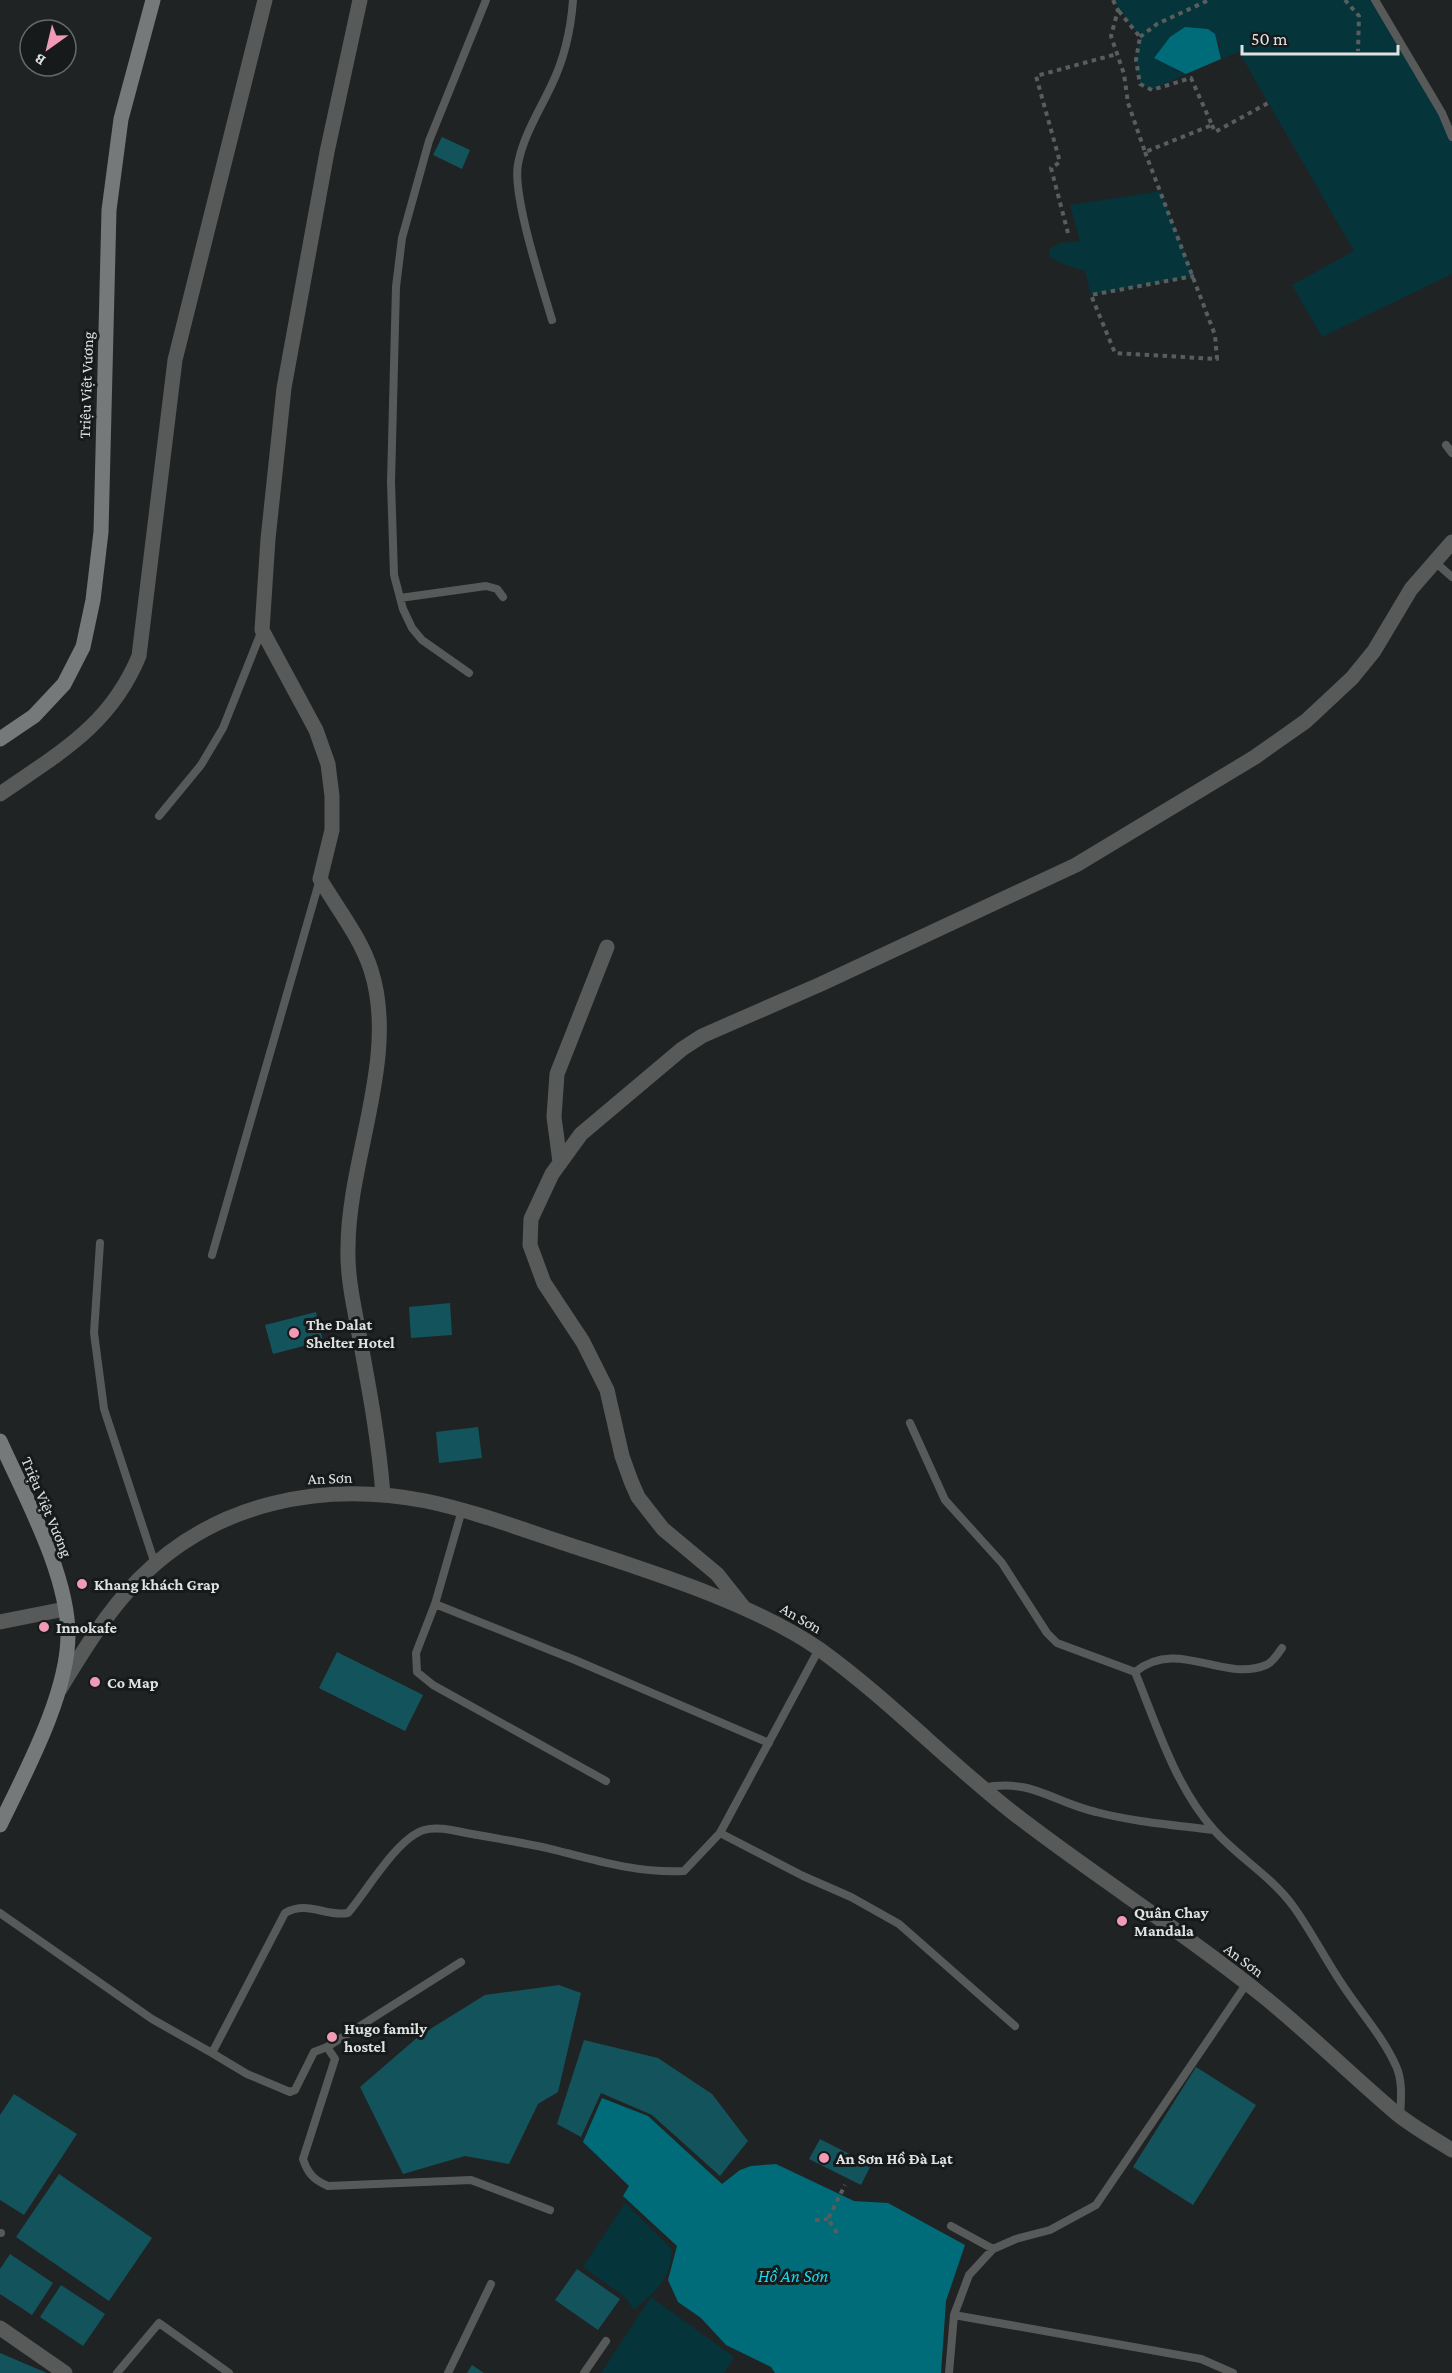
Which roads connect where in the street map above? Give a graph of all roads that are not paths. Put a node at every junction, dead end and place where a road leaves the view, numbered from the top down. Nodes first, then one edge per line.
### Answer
1 (153, 0) edge
2 (265, 0) edge
3 (360, 0) edge
4 (486, 0) edge
5 (573, 0) edge
6 (1375, 0) edge
7 (1452, 137) edge
8 (552, 320) dead end
9 (1446, 445) dead end
10 (1452, 453) edge
11 (1452, 542) edge
12 (1434, 561) junction
13 (1452, 577) edge
14 (503, 597) dead end
15 (400, 598) junction
16 (262, 630) junction
17 (469, 673) dead end
18 (0, 739) edge
19 (0, 794) edge
20 (159, 816) dead end
21 (320, 879) junction
22 (607, 947) dead end
23 (560, 1162) junction
24 (100, 1243) dead end
25 (213, 1255) dead end
26 (910, 1423) dead end
27 (0, 1441) edge
28 (383, 1495) junction
29 (462, 1510) junction
30 (156, 1564) junction
31 (435, 1604) junction
32 (744, 1608) junction
33 (65, 1609) junction
34 (0, 1622) edge
35 (1282, 1648) dead end
36 (819, 1649) junction
37 (1135, 1672) junction
38 (59, 1692) junction
39 (770, 1743) junction
40 (606, 1781) dead end
41 (982, 1788) junction
42 (0, 1825) edge
43 (1214, 1830) junction
44 (720, 1833) junction
45 (0, 1913) edge
46 (461, 1962) dead end
47 (1247, 1983) junction
48 (1015, 2026) dead end
49 (327, 2047) junction
50 (212, 2053) junction
51 (1400, 2116) junction
52 (1452, 2150) edge
53 (550, 2210) dead end
54 (951, 2226) dead end
55 (993, 2249) junction
56 (491, 2284) dead end
57 (954, 2315) junction
58 (0, 2328) edge
59 (606, 2341) dead end
60 (65, 2373) edge
61 (117, 2373) edge
62 (229, 2373) edge
63 (448, 2373) edge
64 (584, 2373) edge
65 (950, 2373) edge
66 (1233, 2373) edge

1 - 18 street, Triệu Việt Vương
2 - 19 street
3 - 16 street
4 - 15 lane
5 - 8 lane
6 - 7 lane
9 - 10 lane
11 - 12 street
12 - 13 lane
12 - 23 street
14 - 15 lane
15 - 17 lane
16 - 20 lane
16 - 21 street
21 - 25 lane
21 - 28 street
22 - 23 street
23 - 32 street
24 - 30 lane
26 - 37 lane
27 - 33 street, Triệu Việt Vương
28 - 29 street, An Sơn
28 - 30 street, An Sơn
29 - 31 lane
29 - 32 street, An Sơn
30 - 38 street, An Sơn
31 - 39 lane
31 - 40 lane
32 - 36 street, An Sơn
33 - 34 street
33 - 38 street, Triệu Việt Vương
35 - 37 lane
36 - 39 lane
36 - 41 street, An Sơn
37 - 43 lane
38 - 42 street, Triệu Việt Vương
39 - 44 lane
41 - 43 lane
41 - 47 street, An Sơn
43 - 51 lane
44 - 48 lane
44 - 50 lane
45 - 50 lane
46 - 49 lane
47 - 51 street, An Sơn
47 - 55 lane
49 - 50 lane
49 - 53 lane
51 - 52 street, An Sơn
54 - 55 lane
55 - 57 lane
56 - 63 lane
57 - 65 lane
57 - 66 lane
58 - 60 street
59 - 64 lane
61 - 62 lane

